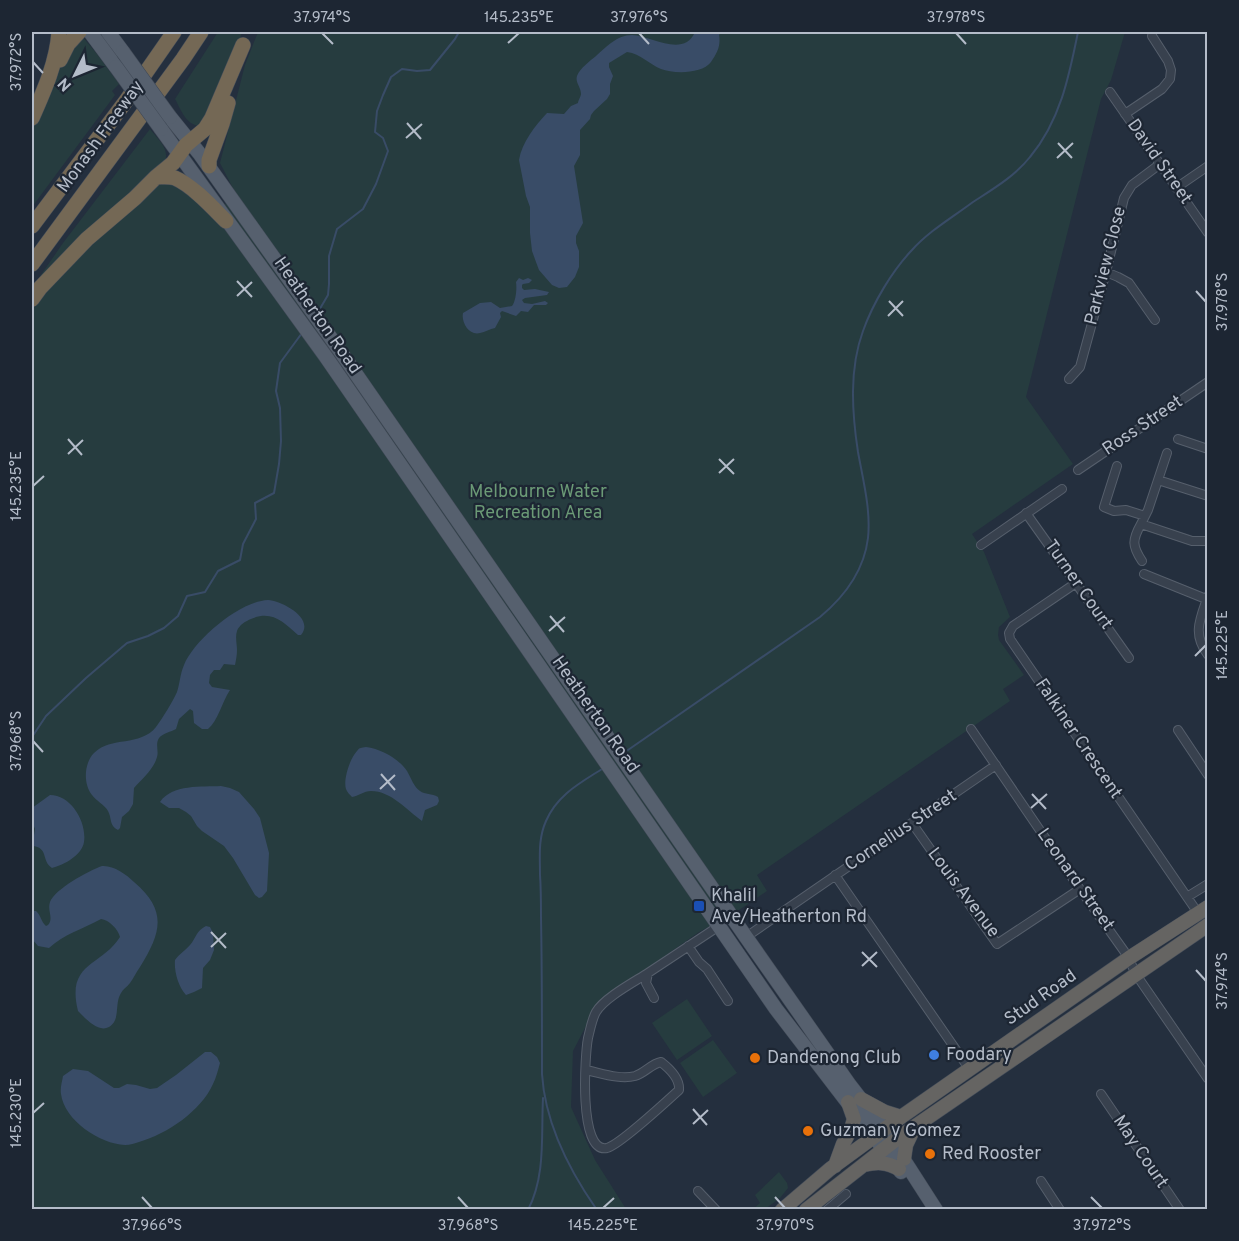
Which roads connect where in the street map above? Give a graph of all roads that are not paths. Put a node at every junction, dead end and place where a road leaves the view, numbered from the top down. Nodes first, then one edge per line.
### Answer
1 (59, 32) edge
2 (79, 32) edge
3 (90, 32) edge
4 (108, 32) edge
5 (174, 32) edge
6 (201, 32) edge
7 (1152, 36) dead end
8 (244, 38) edge
9 (47, 84) junction
10 (1110, 92) dead end
11 (1125, 114) junction
12 (32, 118) edge
13 (189, 142) junction
14 (179, 156) junction
15 (1160, 164) junction
16 (208, 166) junction
17 (1208, 166) edge
18 (156, 177) junction
19 (1176, 188) junction
20 (226, 221) junction
21 (32, 226) edge
22 (1208, 233) edge
23 (32, 264) edge
24 (1106, 272) junction
25 (32, 298) edge
26 (1155, 320) dead end
27 (1069, 379) dead end
28 (1208, 382) edge
29 (1178, 439) dead end
30 (1208, 449) edge
31 (1167, 453) dead end
32 (1117, 466) dead end
33 (1078, 470) dead end
34 (1158, 480) junction
35 (1062, 489) dead end
36 (1208, 496) edge
37 (1026, 513) junction
38 (1143, 520) junction
39 (1208, 541) edge
40 (981, 545) dead end
41 (1142, 561) dead end
42 (1144, 574) dead end
43 (1076, 583) junction
44 (1207, 597) edge
45 (1208, 655) edge
46 (1129, 658) dead end
47 (971, 729) dead end
48 (1178, 730) dead end
49 (996, 765) junction
50 (1208, 775) edge
51 (912, 823) junction
52 (836, 875) junction
53 (1208, 884) edge
54 (1080, 889) junction
55 (1187, 897) junction
56 (732, 916) junction
57 (1205, 916) edge
58 (719, 926) junction
59 (746, 937) junction
60 (688, 946) junction
61 (733, 946) junction
62 (1130, 958) junction
63 (648, 974) junction
64 (1135, 974) junction
65 (654, 998) dead end
66 (728, 1001) dead end
67 (586, 1070) junction
68 (970, 1070) junction
69 (1208, 1079) edge
70 (1101, 1094) dead end
71 (855, 1100) junction
72 (901, 1117) junction
73 (915, 1126) junction
74 (879, 1133) junction
75 (888, 1145) junction
76 (902, 1164) junction
77 (835, 1166) junction
78 (862, 1166) junction
79 (1041, 1181) dead end
80 (698, 1191) dead end
81 (846, 1194) dead end
82 (831, 1198) junction
83 (716, 1209) edge
84 (782, 1209) edge
85 (806, 1209) edge
86 (827, 1209) edge
87 (930, 1209) edge
88 (936, 1209) edge
89 (1060, 1209) edge
90 (1180, 1209) edge

1 - 9 highway
2 - 9 highway
3 - 14 main road, Heatherton Road, bridge
4 - 13 main road, Heatherton Road, bridge
5 - 21 highway, Monash Freeway
6 - 23 highway, Monash Freeway
7 - 11 street
8 - 13 highway
8 - 16 highway
9 - 12 highway
10 - 11 street, David Street
11 - 15 street, David Street
13 - 14 highway
13 - 16 main road, Heatherton Road
14 - 18 highway
14 - 20 main road, Heatherton Road
15 - 19 street, David Street
15 - 24 street, Parkview Close
16 - 56 main road, Heatherton Road
17 - 19 street
18 - 20 highway
18 - 25 highway
19 - 22 street, David Street
20 - 58 main road, Heatherton Road
24 - 26 street
24 - 27 street, Parkview Close
28 - 33 street, Ross Street
29 - 30 street
31 - 34 street
32 - 38 street
34 - 36 street
34 - 38 street
35 - 37 street
37 - 40 street
37 - 43 street, Turner Court
38 - 39 street
38 - 41 street
42 - 44 street
43 - 46 street, Turner Court
43 - 55 street, Falkiner Crescent
44 - 45 street
47 - 49 street, Leonard Street
48 - 50 street
49 - 51 street, Cornelius Street
49 - 54 street, Leonard Street
51 - 52 street, Cornelius Street
51 - 54 street, Louis Avenue
52 - 59 street, Cornelius Street
52 - 68 street
53 - 55 street
54 - 62 street, Leonard Street
55 - 57 street, Falkiner Crescent
56 - 58 main road
56 - 59 main road, Heatherton Road
57 - 62 highway, Stud Road
57 - 64 highway, Stud Road
58 - 60 street
58 - 61 main road, Heatherton Road
59 - 61 main road
59 - 71 main road, Heatherton Road
60 - 63 street
60 - 66 street
61 - 71 main road, Heatherton Road
62 - 64 street, Leonard Street
62 - 68 highway, Stud Road
63 - 65 street
63 - 67 street
64 - 69 street, Leonard Street
64 - 73 highway, Stud Road
67 - 67 street
68 - 72 highway, Stud Road
70 - 90 street, May Court
71 - 72 highway
71 - 74 main road, Heatherton Road
71 - 77 highway
72 - 74 highway, Stud Road
73 - 75 highway, Stud Road
73 - 76 highway
74 - 75 main road, Heatherton Road
74 - 77 highway, Stud Road
75 - 76 main road, Heatherton Road
75 - 78 highway, Stud Road
76 - 78 highway
76 - 87 main road, Heatherton Road
76 - 88 main road, Heatherton Road
77 - 84 highway, Stud Road
78 - 82 highway, Stud Road
79 - 89 street
80 - 83 street
81 - 82 street
82 - 85 highway, Stud Road
82 - 86 street

